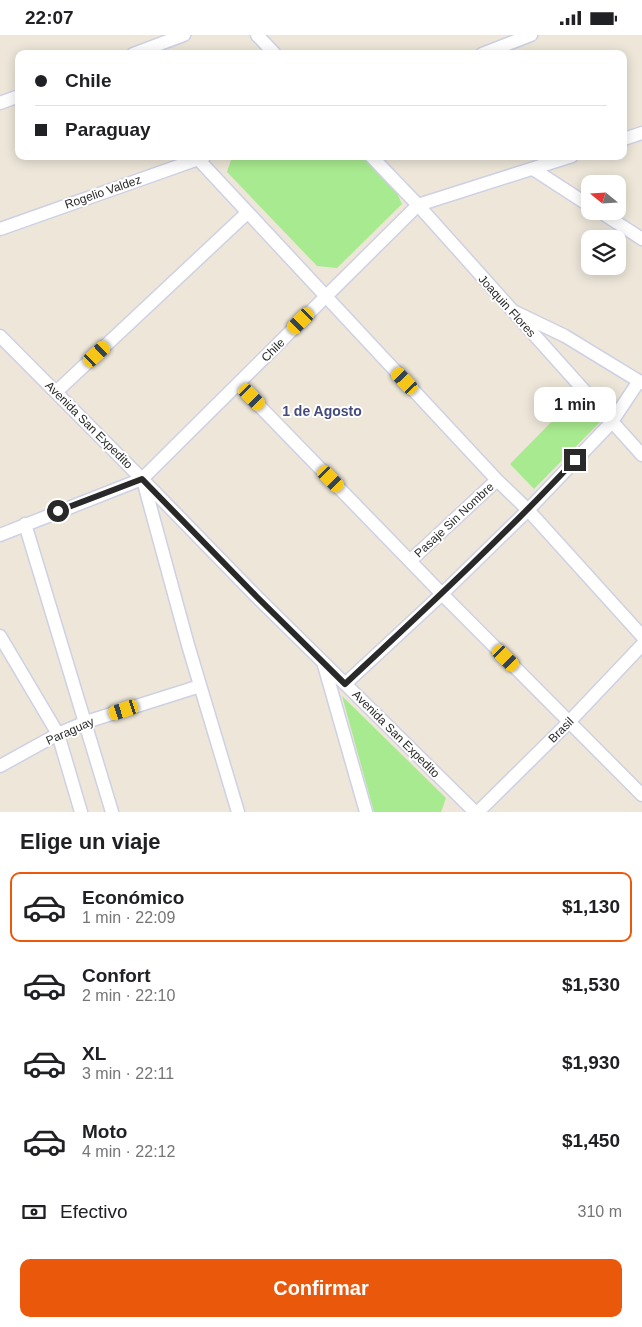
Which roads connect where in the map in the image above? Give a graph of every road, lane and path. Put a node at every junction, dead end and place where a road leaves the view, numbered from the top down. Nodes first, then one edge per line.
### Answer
1 (184, 35) edge
2 (257, 35) edge
3 (531, 35) edge
4 (144, 50) edge
5 (271, 50) edge
6 (492, 50) edge
7 (15, 97) edge
8 (0, 103) edge
9 (642, 133) edge
10 (627, 138) edge
11 (196, 160) edge
12 (204, 160) edge
13 (375, 160) edge
14 (560, 160) edge
15 (533, 169) junction
16 (581, 200) edge
17 (418, 205) junction
18 (247, 213) junction
19 (613, 220) edge
20 (0, 229) edge
21 (642, 239) edge
22 (327, 296) junction
23 (510, 310) junction
24 (0, 336) edge
25 (640, 382) edge
26 (238, 383) junction
27 (56, 392) junction
28 (611, 423) junction
29 (642, 455) edge
30 (142, 479) junction
31 (497, 480) junction
32 (528, 510) junction
33 (25, 524) junction
34 (0, 535) edge
35 (410, 560) junction
36 (442, 594) junction
37 (642, 635) edge
38 (0, 636) edge
39 (642, 645) edge
40 (323, 663) junction
41 (345, 684) junction
42 (200, 686) junction
43 (86, 722) junction
44 (569, 722) junction
45 (58, 734) junction
46 (0, 766) edge
47 (642, 795) edge
48 (81, 812) edge
49 (112, 812) edge
50 (238, 812) edge
51 (366, 812) edge
52 (476, 812) edge

1 - 4 street
2 - 5 street
3 - 6 street
7 - 8 street
9 - 10 street
11 - 20 street, Rogelio Valdez
12 - 18 street
13 - 17 street, Joaquin Flores
14 - 15 street, Chile
15 - 16 street
15 - 17 street, Chile
17 - 22 street, Chile
17 - 23 street, Joaquin Flores
18 - 22 street
18 - 27 street
19 - 21 street
22 - 26 street, Chile
22 - 31 street
23 - 25 street
23 - 28 street, Joaquin Flores
24 - 27 street, Avenida San Expedito
25 - 28 street
26 - 30 street, Chile
26 - 35 street
27 - 30 street, Avenida San Expedito
28 - 29 street, Joaquin Flores
28 - 32 street
30 - 33 street, Chile
30 - 40 street, Avenida San Expedito
30 - 42 street
31 - 32 street
31 - 35 street, Pasaje Sin Nombre
32 - 36 street
32 - 37 street
33 - 34 street, Chile
33 - 43 street
35 - 36 street
36 - 41 street
36 - 44 street
38 - 45 street
39 - 44 street, Brasil
40 - 41 street, Avenida San Expedito
40 - 51 street
41 - 52 street, Avenida San Expedito
42 - 43 street, Paraguay
42 - 50 street
43 - 45 street, Paraguay
43 - 49 street
44 - 47 street
44 - 52 street, Brasil
45 - 46 street, Paraguay
45 - 48 street

